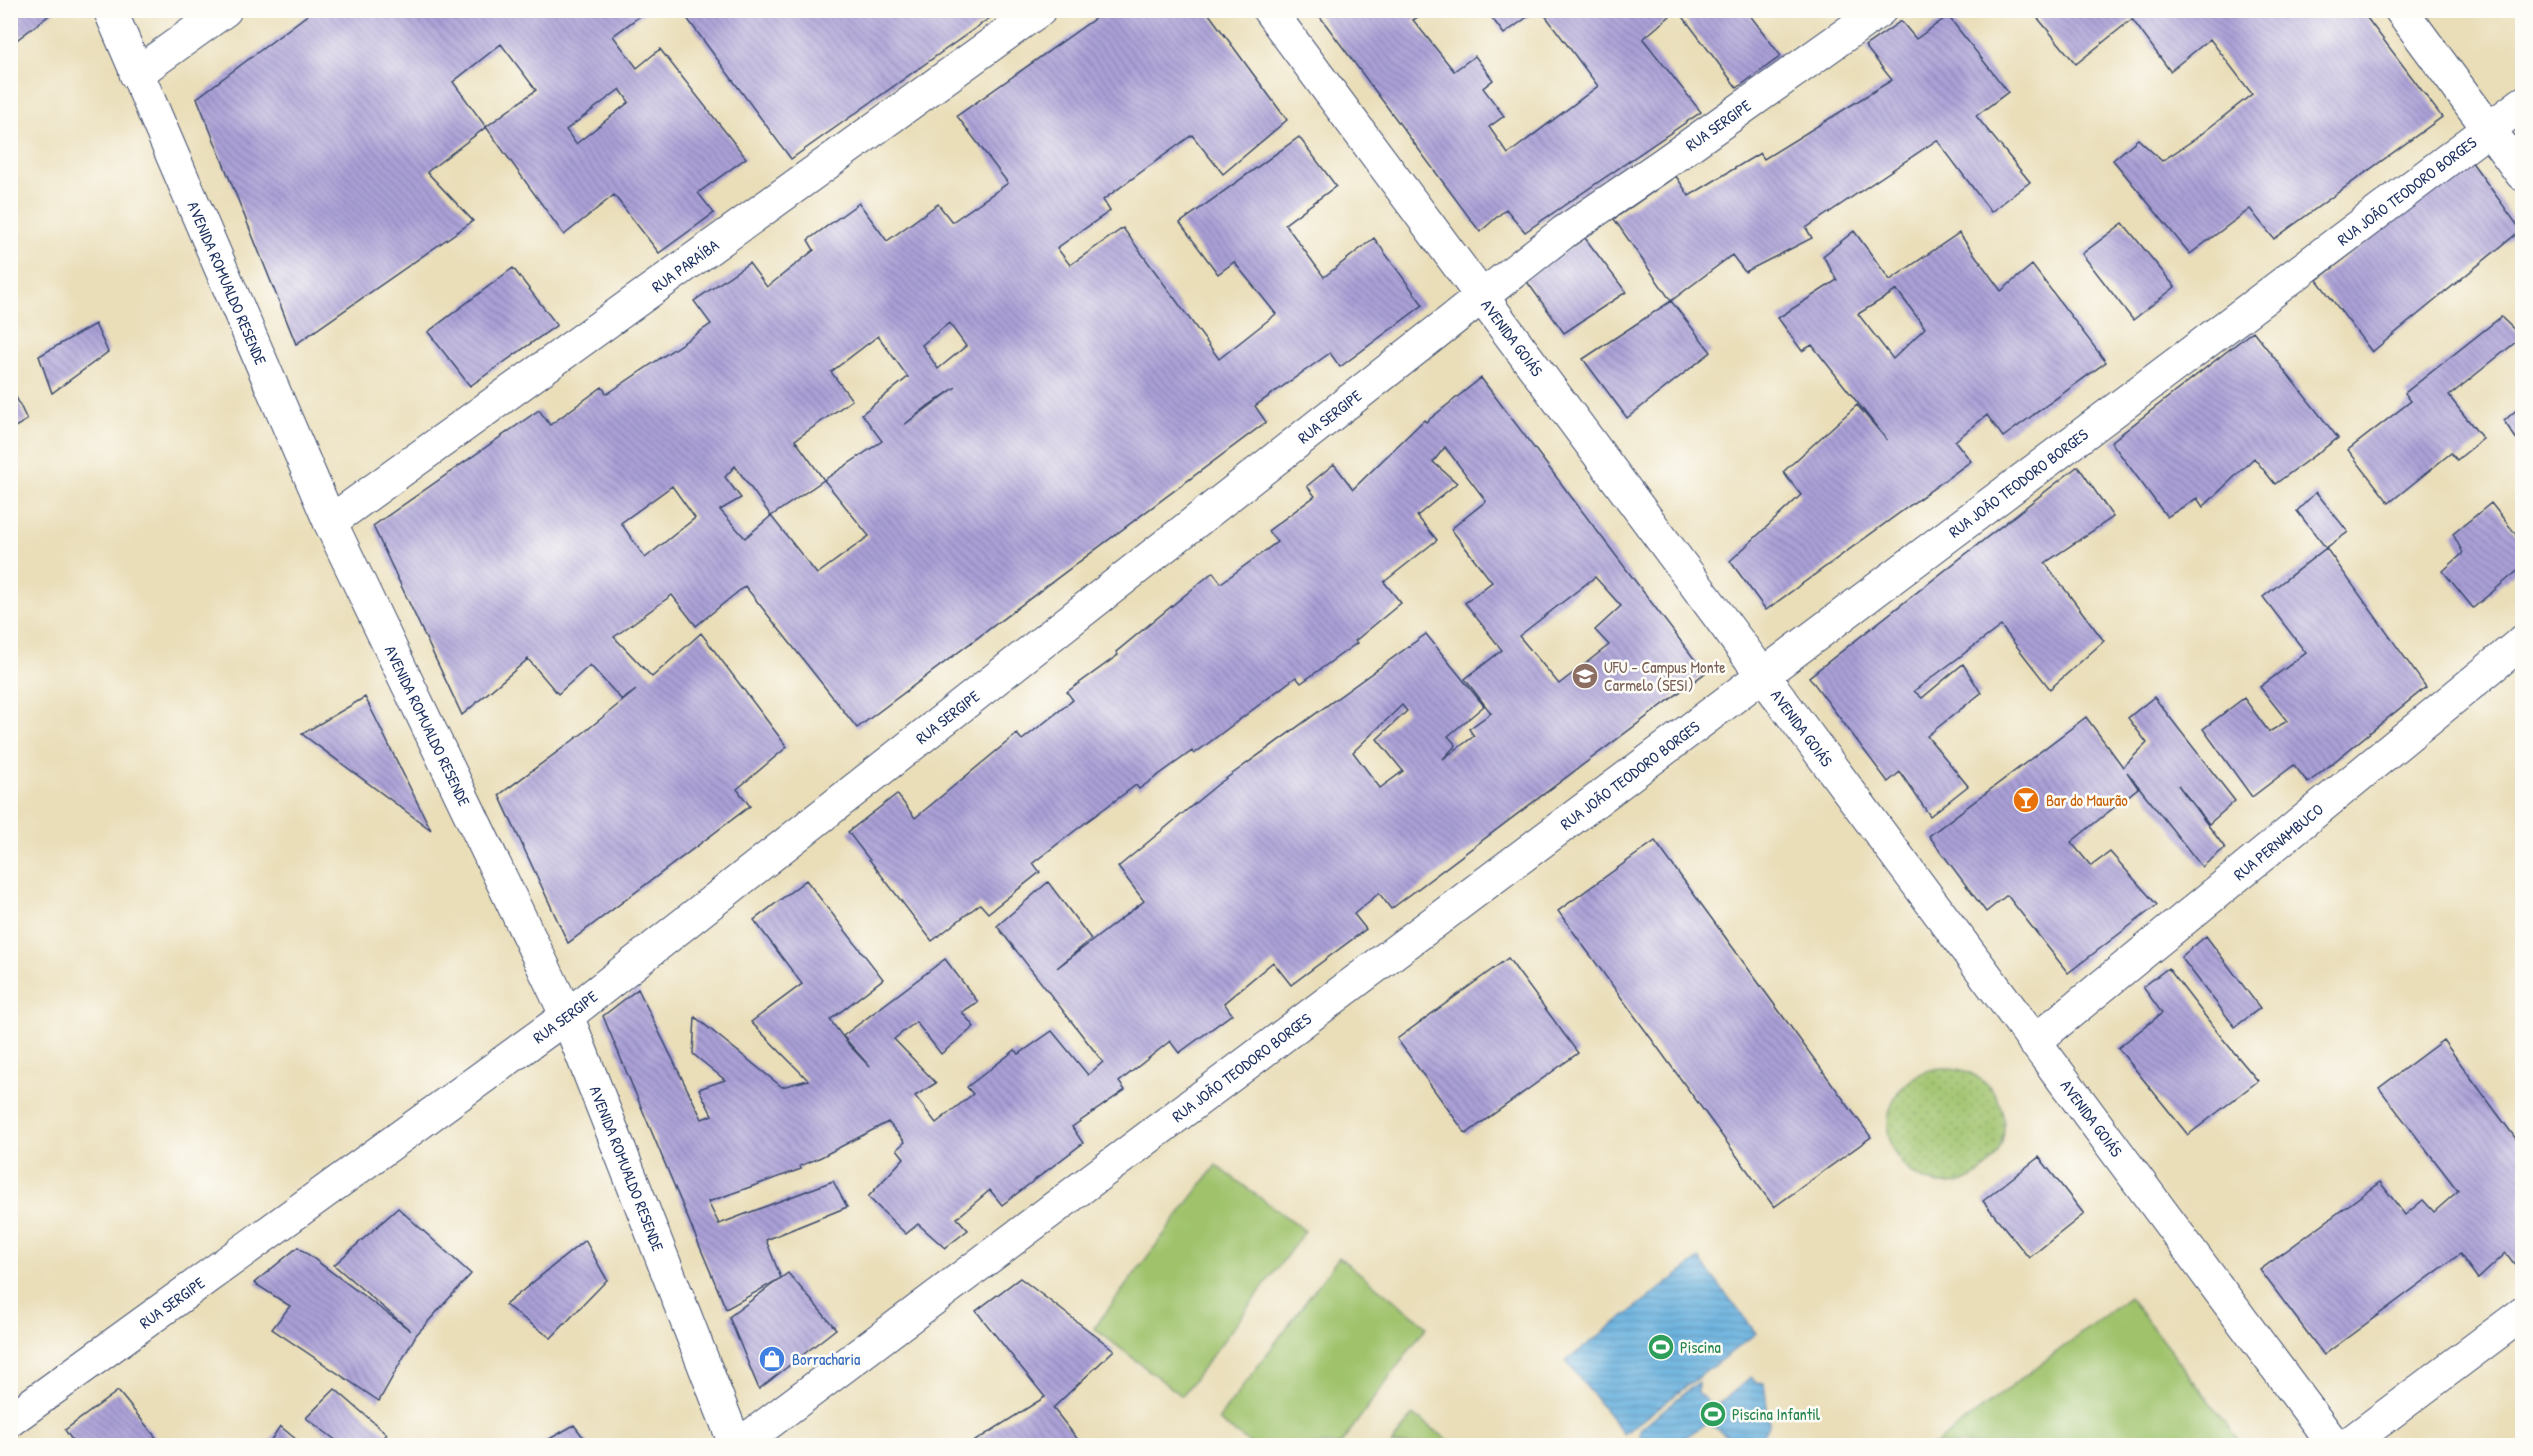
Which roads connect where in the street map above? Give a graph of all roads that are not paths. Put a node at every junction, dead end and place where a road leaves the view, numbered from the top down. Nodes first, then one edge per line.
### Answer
1 (110, 10) edge
2 (225, 10) edge
3 (1039, 10) edge
4 (1269, 10) edge
5 (1880, 10) edge
6 (2401, 10) edge
7 (136, 74) junction
8 (2523, 104) edge
9 (2490, 129) junction
10 (2523, 174) edge
11 (1482, 295) junction
12 (330, 522) junction
13 (2523, 642) edge
14 (1763, 675) junction
15 (567, 1016) junction
16 (2034, 1042) junction
17 (2523, 1314) edge
18 (10, 1420) edge
19 (737, 1446) edge
20 (2335, 1446) edge
21 (2346, 1446) edge

1 - 7 street, AVENIDA ROMUALDO RESENDE
2 - 7 street
3 - 12 street, RUA PARAÍBA
4 - 11 street, AVENIDA GOIÁS
5 - 11 street, RUA SERGIPE
6 - 9 street
7 - 12 street, AVENIDA ROMUALDO RESENDE
8 - 9 street, RUA JOÃO TEODORO BORGES
9 - 10 street
9 - 14 street, RUA JOÃO TEODORO BORGES
11 - 14 street, AVENIDA GOIÁS
11 - 15 street, RUA SERGIPE
12 - 15 street, AVENIDA ROMUALDO RESENDE
13 - 16 street, RUA PERNAMBUCO
14 - 16 street, AVENIDA GOIÁS
14 - 19 street, RUA JOÃO TEODORO BORGES
15 - 18 street, RUA SERGIPE
15 - 19 street, AVENIDA ROMUALDO RESENDE
16 - 20 street, AVENIDA GOIÁS
17 - 21 street

